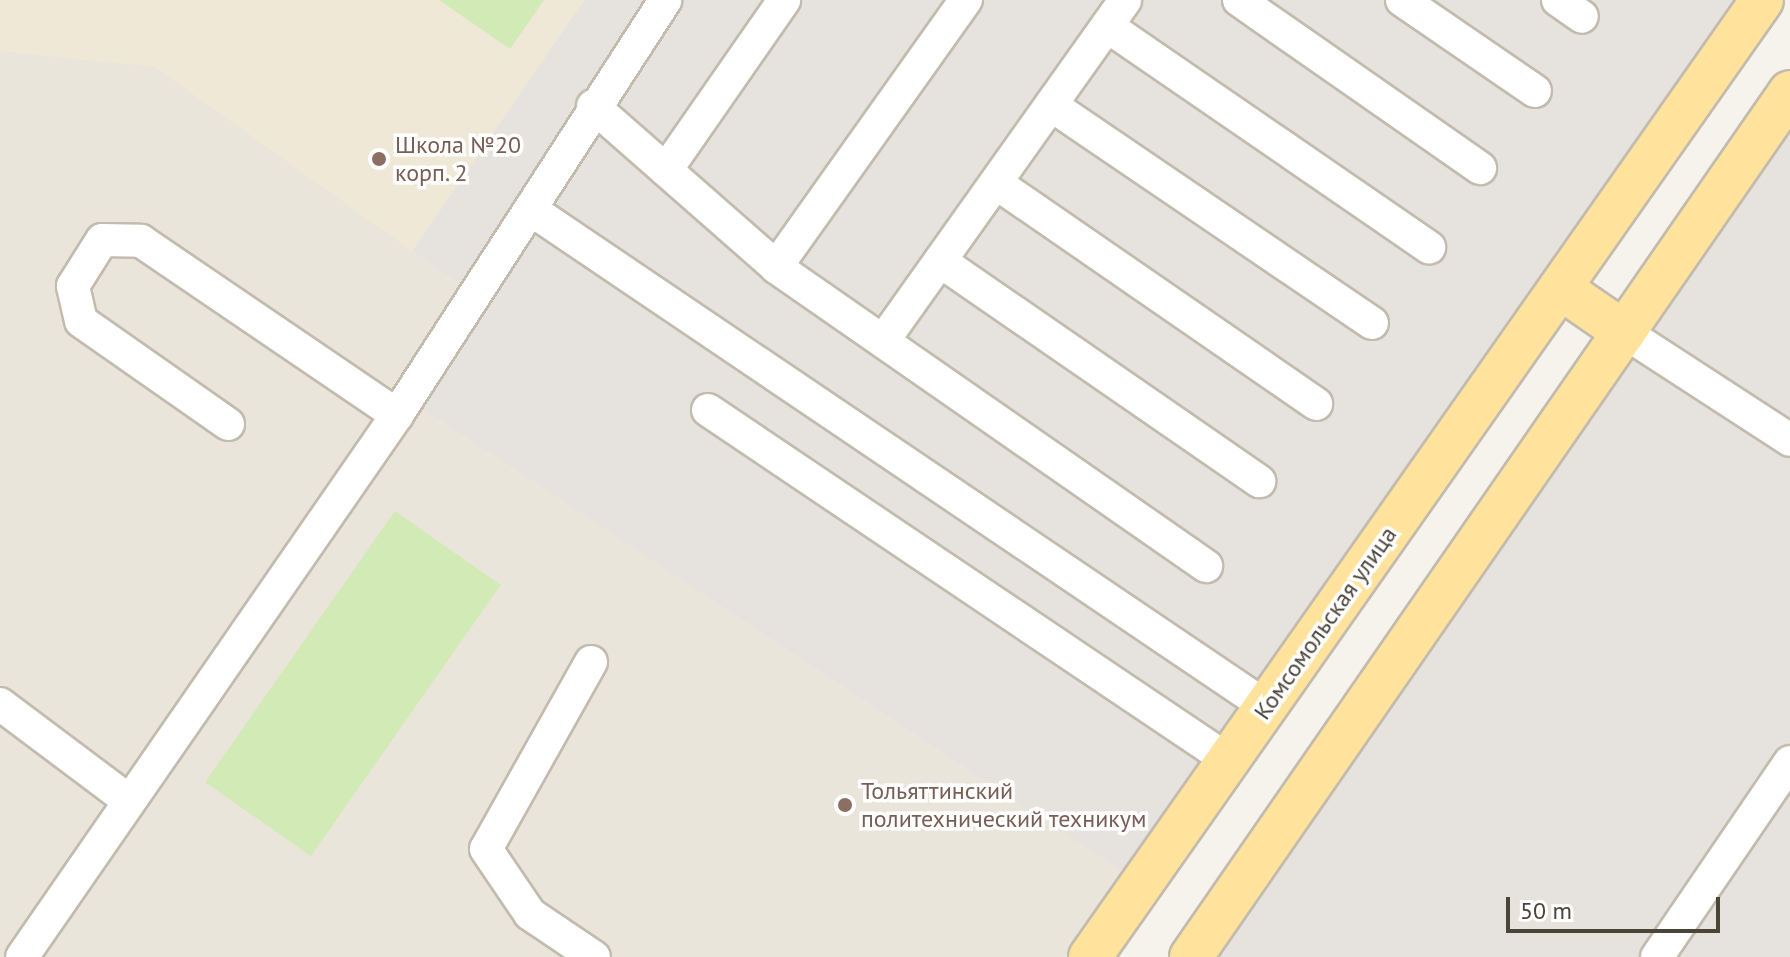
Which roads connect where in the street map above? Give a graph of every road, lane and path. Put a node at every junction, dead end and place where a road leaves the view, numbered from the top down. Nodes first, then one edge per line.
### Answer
1 (665, 0) edge
2 (784, 0) edge
3 (966, 0) edge
4 (1239, 0) edge
5 (1402, 0) edge
6 (1762, 0) edge
7 (1116, 13) edge
8 (1535, 91) dead end
9 (1790, 92) edge
10 (1051, 105) junction
11 (593, 106) junction
12 (1480, 168) dead end
13 (666, 170) junction
14 (996, 183) junction
15 (533, 211) junction
16 (1429, 247) dead end
17 (940, 261) junction
18 (776, 267) junction
19 (1560, 288) junction
20 (1372, 323) dead end
21 (1624, 332) junction
22 (883, 341) junction
23 (1316, 404) dead end
24 (708, 410) dead end
25 (397, 415) junction
26 (228, 424) dead end
27 (1790, 440) edge
28 (1259, 481) dead end
29 (1206, 566) dead end
30 (591, 662) dead end
31 (1267, 707) junction
32 (2, 711) edge
33 (1228, 760) junction
34 (1790, 762) edge
35 (128, 800) junction
36 (22, 957) edge
37 (594, 957) edge
38 (1090, 957) edge
39 (1191, 957) edge
40 (1657, 957) edge

1 - 11 lane
2 - 13 lane
3 - 18 lane
4 - 12 lane
5 - 8 lane
6 - 19 main road, Комсомольская улица
7 - 10 lane
7 - 16 lane
9 - 21 main road
10 - 14 lane
10 - 20 lane
11 - 13 lane
11 - 15 lane
13 - 18 lane
14 - 17 lane
14 - 23 lane
15 - 25 lane
15 - 31 lane
17 - 22 lane
17 - 28 lane
18 - 22 lane
19 - 21 main road
19 - 31 main road, Комсомольская улица
21 - 27 lane
21 - 39 main road
22 - 29 lane
24 - 33 lane
25 - 26 lane
25 - 35 lane
30 - 37 lane
31 - 33 main road, Комсомольская улица
32 - 35 lane
33 - 38 main road, Комсомольская улица
34 - 40 lane
35 - 36 lane

